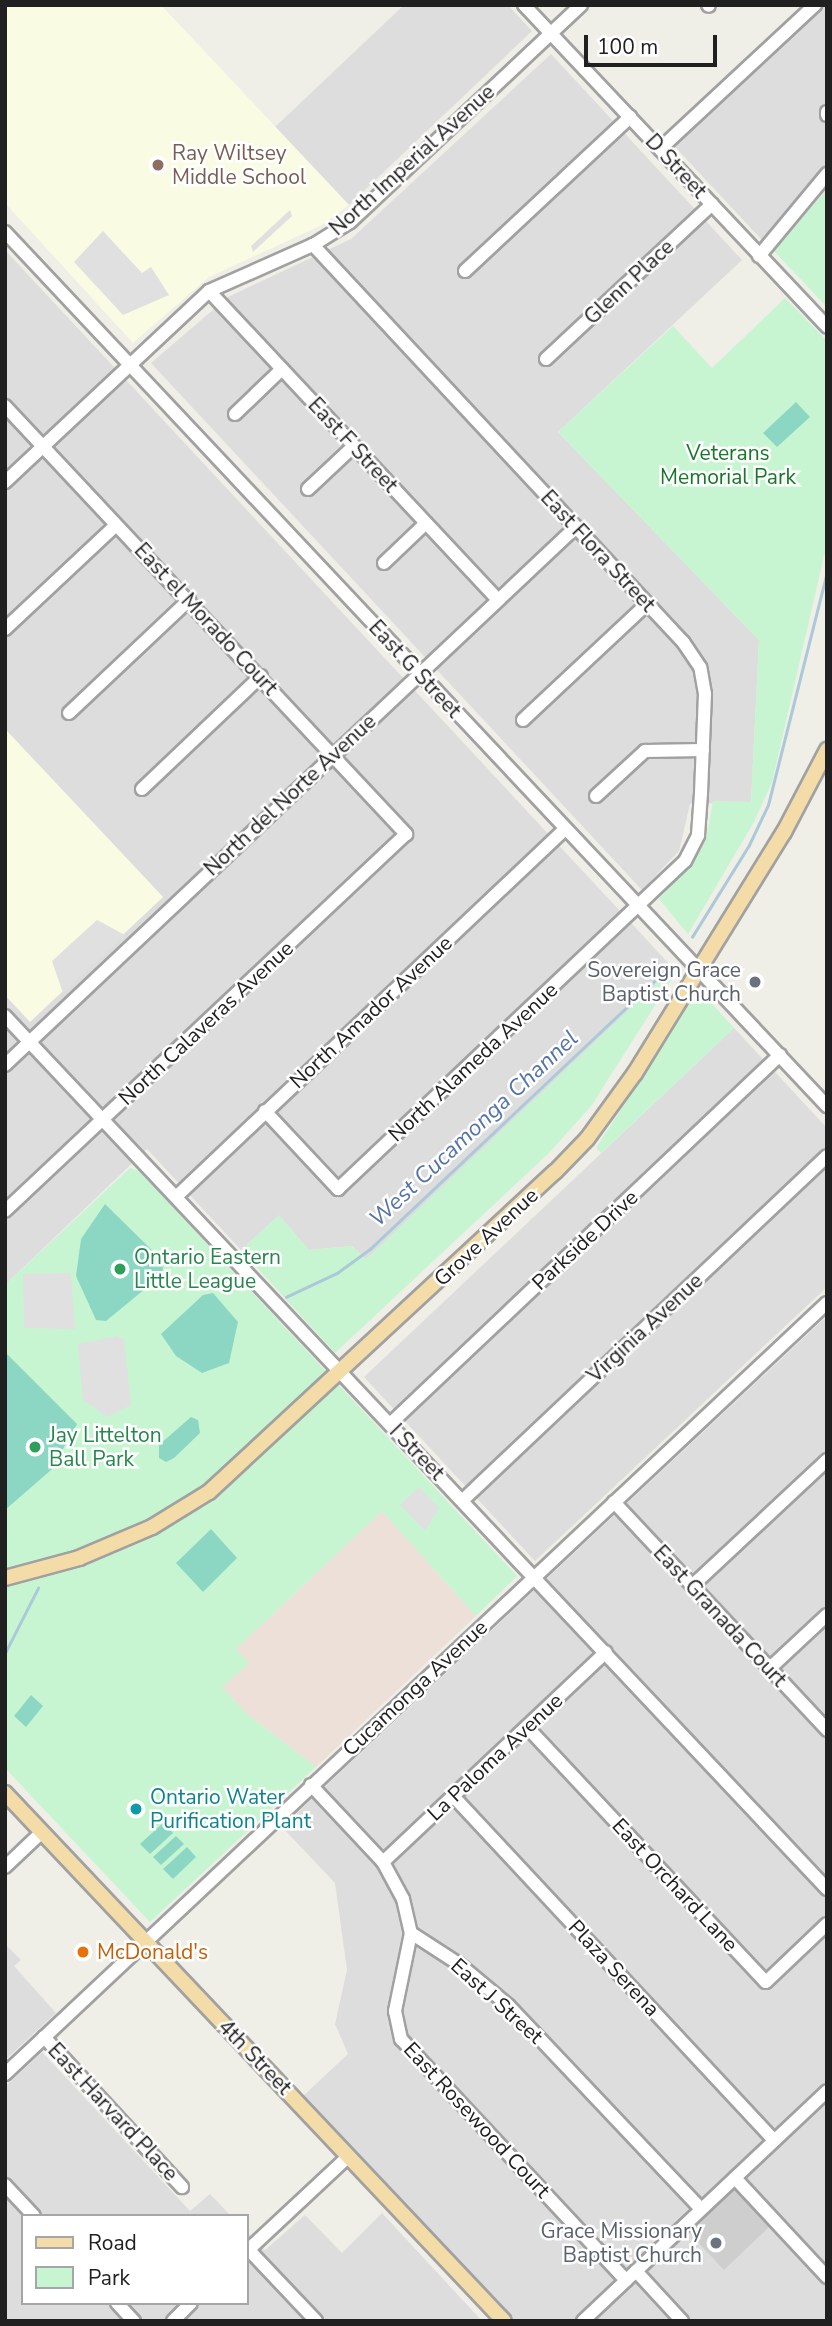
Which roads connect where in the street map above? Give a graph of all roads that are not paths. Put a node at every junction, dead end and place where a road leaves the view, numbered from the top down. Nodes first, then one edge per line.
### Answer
1 (524, 5) edge
2 (581, 5) edge
3 (815, 5) edge
4 (551, 34) junction
5 (630, 117) junction
6 (660, 149) junction
7 (827, 174) edge
8 (712, 204) junction
9 (5, 232) edge
10 (313, 245) junction
11 (760, 256) junction
12 (465, 271) dead end
13 (209, 291) junction
14 (827, 327) edge
15 (546, 359) dead end
16 (130, 365) junction
17 (282, 369) junction
18 (5, 406) edge
19 (235, 414) dead end
20 (43, 446) junction
21 (354, 446) junction
22 (5, 482) edge
23 (308, 489) dead end
24 (426, 523) junction
25 (116, 525) junction
26 (576, 527) junction
27 (384, 563) dead end
28 (497, 599) junction
29 (189, 600) junction
30 (648, 603) junction
31 (5, 629) edge
32 (419, 673) junction
33 (261, 676) junction
34 (69, 713) dead end
35 (523, 720) dead end
36 (703, 750) junction
37 (827, 750) edge
38 (332, 756) junction
39 (142, 789) dead end
40 (596, 796) dead end
41 (565, 829) junction
42 (406, 834) joint
43 (638, 906) junction
44 (699, 969) junction
45 (5, 1016) edge
46 (30, 1042) junction
47 (780, 1055) junction
48 (5, 1065) edge
49 (827, 1106) edge
50 (265, 1111) junction
51 (103, 1120) junction
52 (827, 1156) edge
53 (177, 1196) junction
54 (5, 1211) edge
55 (827, 1303) edge
56 (341, 1373) junction
57 (390, 1424) junction
58 (827, 1460) edge
59 (463, 1500) junction
60 (614, 1502) junction
61 (534, 1576) junction
62 (5, 1578) edge
63 (692, 1586) junction
64 (827, 1615) edge
65 (606, 1652) junction
66 (769, 1668) junction
67 (527, 1727) junction
68 (827, 1730) edge
69 (311, 1785) junction
70 (5, 1793) edge
71 (453, 1796) junction
72 (41, 1832) junction
73 (383, 1862) junction
74 (5, 1867) edge
75 (827, 1889) edge
76 (827, 1924) edge
77 (411, 1933) junction
78 (145, 1942) junction
79 (44, 2037) junction
80 (5, 2074) edge
81 (827, 2091) edge
82 (774, 2140) junction
83 (349, 2156) junction
84 (735, 2178) junction
85 (5, 2185) edge
86 (182, 2187) dead end
87 (701, 2209) junction
88 (32, 2214) edge
89 (248, 2249) edge
90 (248, 2251) edge
91 (631, 2276) junction
92 (827, 2277) edge
93 (119, 2305) edge
94 (189, 2305) edge
95 (134, 2321) edge
96 (173, 2321) edge
97 (316, 2321) edge
98 (504, 2321) edge
99 (583, 2321) edge
100 (682, 2321) edge

1 - 4 street, D Street
2 - 4 street, North Imperial Avenue
3 - 6 street
4 - 5 street, D Street
4 - 10 street, North Imperial Avenue
5 - 6 street, D Street
5 - 12 street
6 - 8 street, D Street
7 - 11 street
8 - 11 street, D Street
8 - 15 street, Glenn Place
9 - 16 street, East G Street
10 - 13 street, North Imperial Avenue
10 - 26 street, East Flora Street
11 - 14 street, D Street
13 - 16 street, North Imperial Avenue
13 - 17 street, East F Street
16 - 20 street, North Imperial Avenue
16 - 32 street, East G Street
17 - 19 street
17 - 21 street, East F Street
18 - 20 street, East el Morado Court
20 - 22 street, North Imperial Avenue
20 - 25 street, East el Morado Court
21 - 23 street
21 - 24 street, East F Street
24 - 27 street
24 - 28 street, East F Street
25 - 29 street, East el Morado Court
25 - 31 street
26 - 28 street, North del Norte Avenue
26 - 30 street, East Flora Street
28 - 32 street, North del Norte Avenue
29 - 33 street, East el Morado Court
29 - 34 street
30 - 35 street
30 - 36 street, East Flora Street
32 - 38 street, North del Norte Avenue
32 - 41 street, East G Street
33 - 38 street, East el Morado Court
33 - 39 street
36 - 40 street
36 - 43 street, East Flora Street
37 - 44 main road, Grove Avenue
38 - 42 street, East el Morado Court
38 - 46 street, North del Norte Avenue
41 - 43 street, East G Street
41 - 50 street, North Amador Avenue
42 - 51 street, North Calaveras Avenue
43 - 44 street, East G Street
43 - 50 street, North Alameda Avenue
44 - 47 street, East G Street
44 - 56 main road, Grove Avenue
45 - 46 street, I Street
46 - 48 street, North del Norte Avenue
46 - 51 street, I Street
47 - 49 street, East G Street
47 - 57 street, Parkside Drive
50 - 53 street, North Amador Avenue
51 - 53 street, I Street
51 - 54 street, North Calaveras Avenue
52 - 59 street, Virginia Avenue
53 - 56 street, I Street
55 - 60 street, Cucamonga Avenue
56 - 57 street, I Street
56 - 62 main road, Grove Avenue
57 - 59 street, I Street
58 - 63 street
59 - 61 street, I Street
60 - 61 street, Cucamonga Avenue
60 - 63 street, East Granada Court
61 - 65 street, I Street
61 - 69 street, Cucamonga Avenue
63 - 66 street, East Granada Court
64 - 66 street
65 - 67 street, La Paloma Avenue
65 - 75 street, I Street
66 - 68 street, East Granada Court
67 - 71 street, La Paloma Avenue
67 - 76 street, East Orchard Lane
69 - 73 street
69 - 78 street, Cucamonga Avenue
70 - 72 main road, 4th Street
71 - 73 street, La Paloma Avenue
71 - 82 street, Plaza Serena
72 - 74 street
72 - 78 main road, 4th Street
73 - 77 street
77 - 87 street, East J Street
77 - 91 street, East Rosewood Court
78 - 79 street, Cucamonga Avenue
78 - 83 main road, 4th Street
79 - 80 street, Cucamonga Avenue
79 - 86 street, East Harvard Place
81 - 82 street
82 - 84 street
83 - 89 street
83 - 98 main road, 4th Street
84 - 87 street
84 - 92 street
85 - 88 street
87 - 91 street
90 - 97 street
91 - 99 street
91 - 100 street, East Rosewood Court
93 - 95 street
94 - 96 street

